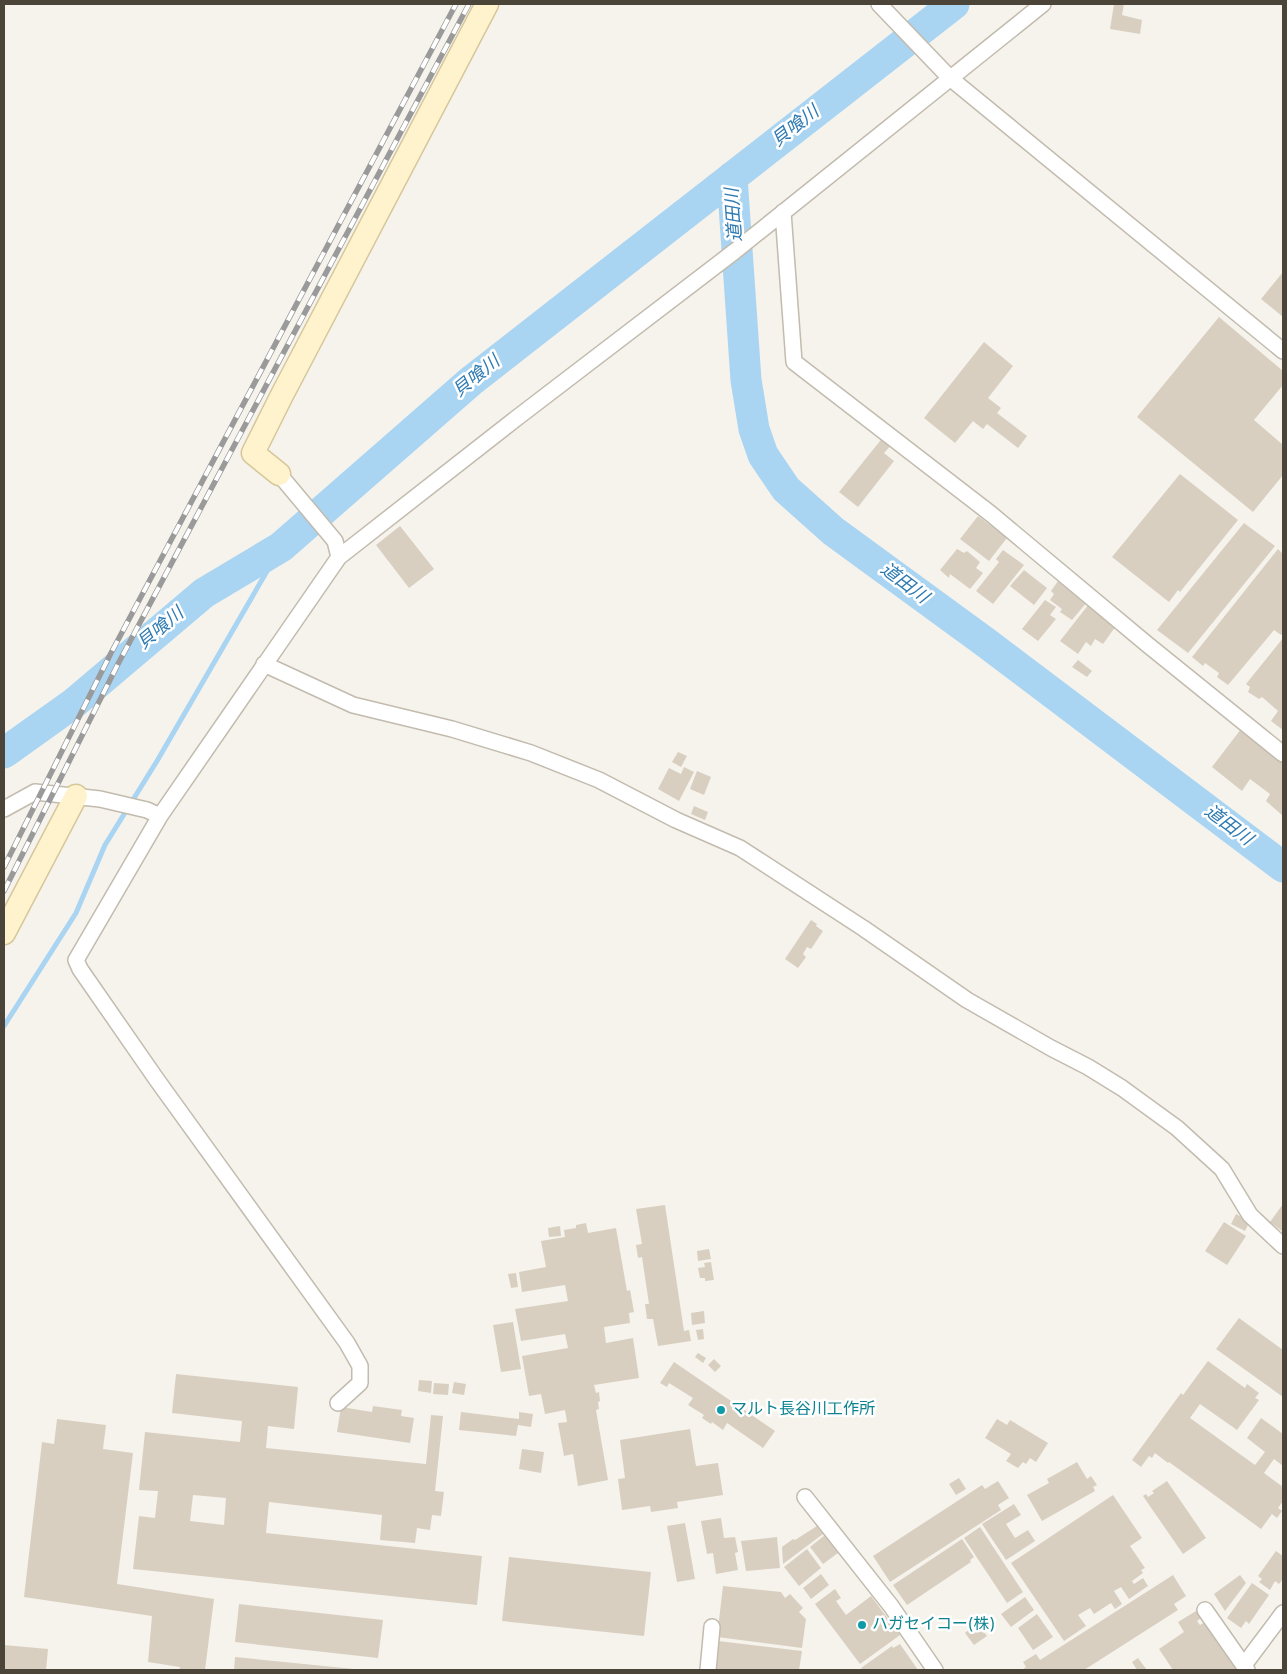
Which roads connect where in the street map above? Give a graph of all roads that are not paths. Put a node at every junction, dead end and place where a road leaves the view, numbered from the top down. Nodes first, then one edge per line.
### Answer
1 (487, 4) edge
2 (879, 4) edge
3 (1043, 4) edge
4 (947, 75) junction
5 (779, 216) junction
6 (1283, 351) edge
7 (278, 474) joint
8 (339, 557) junction
9 (264, 664) junction
10 (1283, 754) edge
11 (76, 796) junction
12 (4, 809) edge
13 (153, 813) junction
14 (4, 933) edge
15 (1283, 1246) edge
16 (338, 1403) dead end
17 (804, 1497) dead end
18 (1205, 1610) dead end
19 (1283, 1613) edge
20 (712, 1627) dead end
21 (1245, 1668) edge
22 (708, 1670) edge
23 (935, 1670) edge

1 - 7 street
2 - 4 street
3 - 4 street
4 - 5 street
4 - 6 street
5 - 8 street
5 - 10 street
7 - 8 street
8 - 9 street
9 - 13 street
9 - 15 street
11 - 12 street
11 - 13 street
11 - 14 street
13 - 16 street
17 - 23 street
18 - 21 street
19 - 21 street
20 - 22 street

